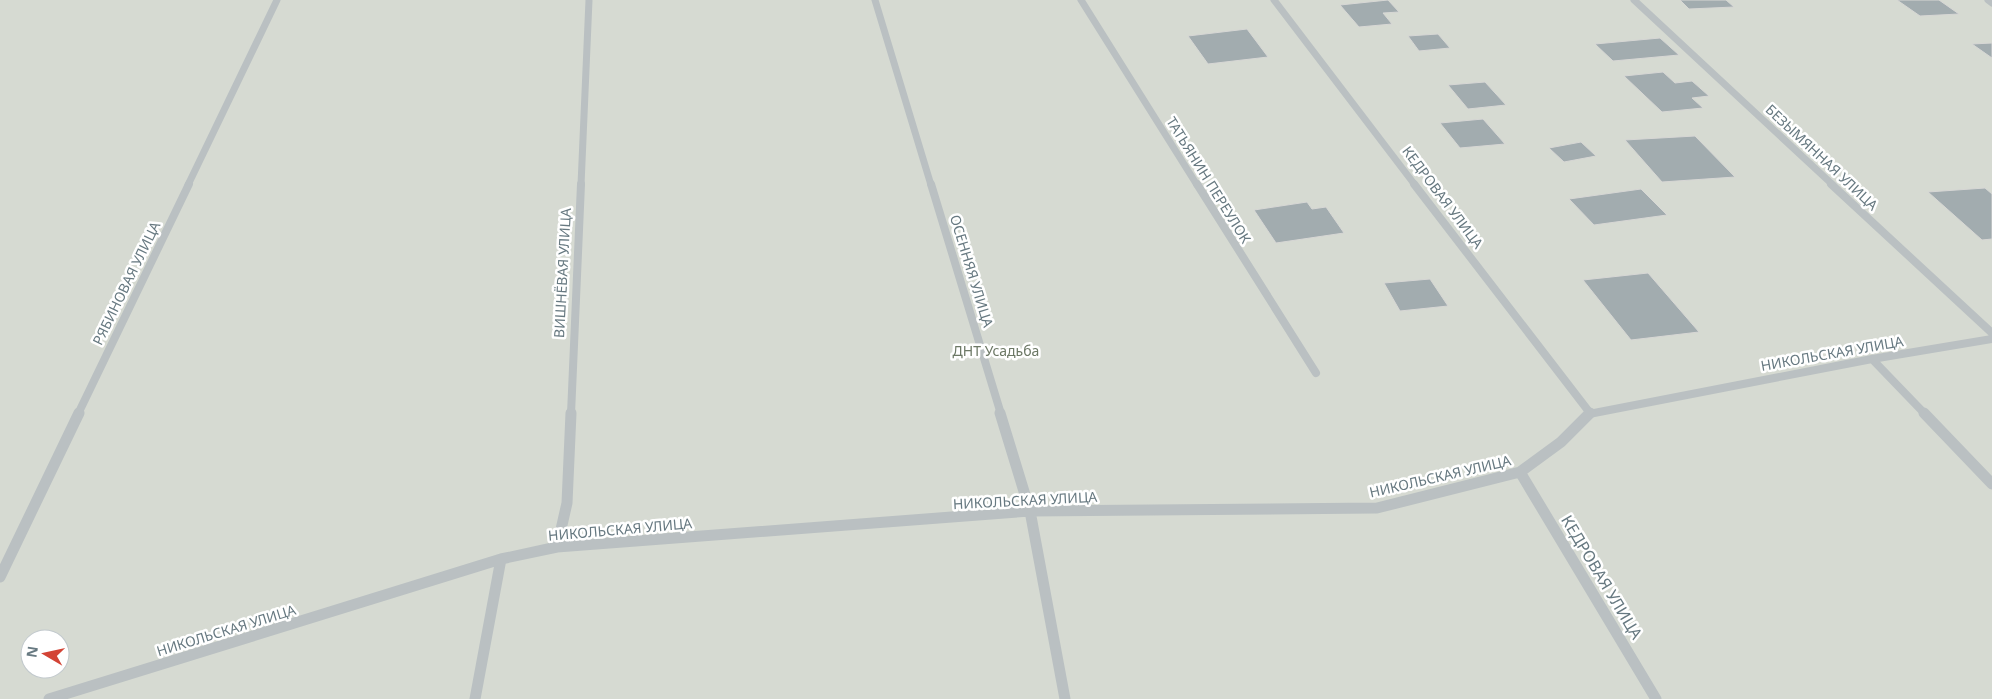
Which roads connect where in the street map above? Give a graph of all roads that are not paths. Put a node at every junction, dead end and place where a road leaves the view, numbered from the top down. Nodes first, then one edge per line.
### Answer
1 (277, 0) edge
2 (589, 0) edge
3 (875, 0) edge
4 (1081, 0) edge
5 (1274, 0) edge
6 (1634, 0) edge
7 (1988, 0) edge
8 (1992, 3) edge
9 (1992, 333) edge
10 (1992, 340) edge
11 (1872, 359) junction
12 (1316, 373) dead end
13 (1590, 413) junction
14 (1520, 472) junction
15 (1992, 484) edge
16 (1030, 511) junction
17 (557, 547) junction
18 (501, 559) junction
19 (0, 577) edge
20 (49, 699) edge
21 (475, 699) edge
22 (1065, 699) edge
23 (1656, 699) edge

1 - 19 street, РЯБИНОВАЯ УЛИЦА
2 - 17 street, ВИШНЁВАЯ УЛИЦА
3 - 16 street, ОСЕННЯЯ УЛИЦА
4 - 12 street, ТАТЬЯНИН ПЕРЕУЛОК
5 - 13 street, КЕДРОВАЯ УЛИЦА
6 - 9 street, БЕЗЫМЯННАЯ УЛИЦА
7 - 8 street
10 - 11 street, НИКОЛЬСКАЯ УЛИЦА
11 - 13 street, НИКОЛЬСКАЯ УЛИЦА
11 - 15 street
13 - 14 street, НИКОЛЬСКАЯ УЛИЦА
14 - 16 street, НИКОЛЬСКАЯ УЛИЦА
14 - 23 street, КЕДРОВАЯ УЛИЦА
16 - 17 street, НИКОЛЬСКАЯ УЛИЦА
16 - 22 street, ОСЕННЯЯ УЛИЦА
17 - 18 street, НИКОЛЬСКАЯ УЛИЦА
18 - 20 street, НИКОЛЬСКАЯ УЛИЦА
18 - 21 street

